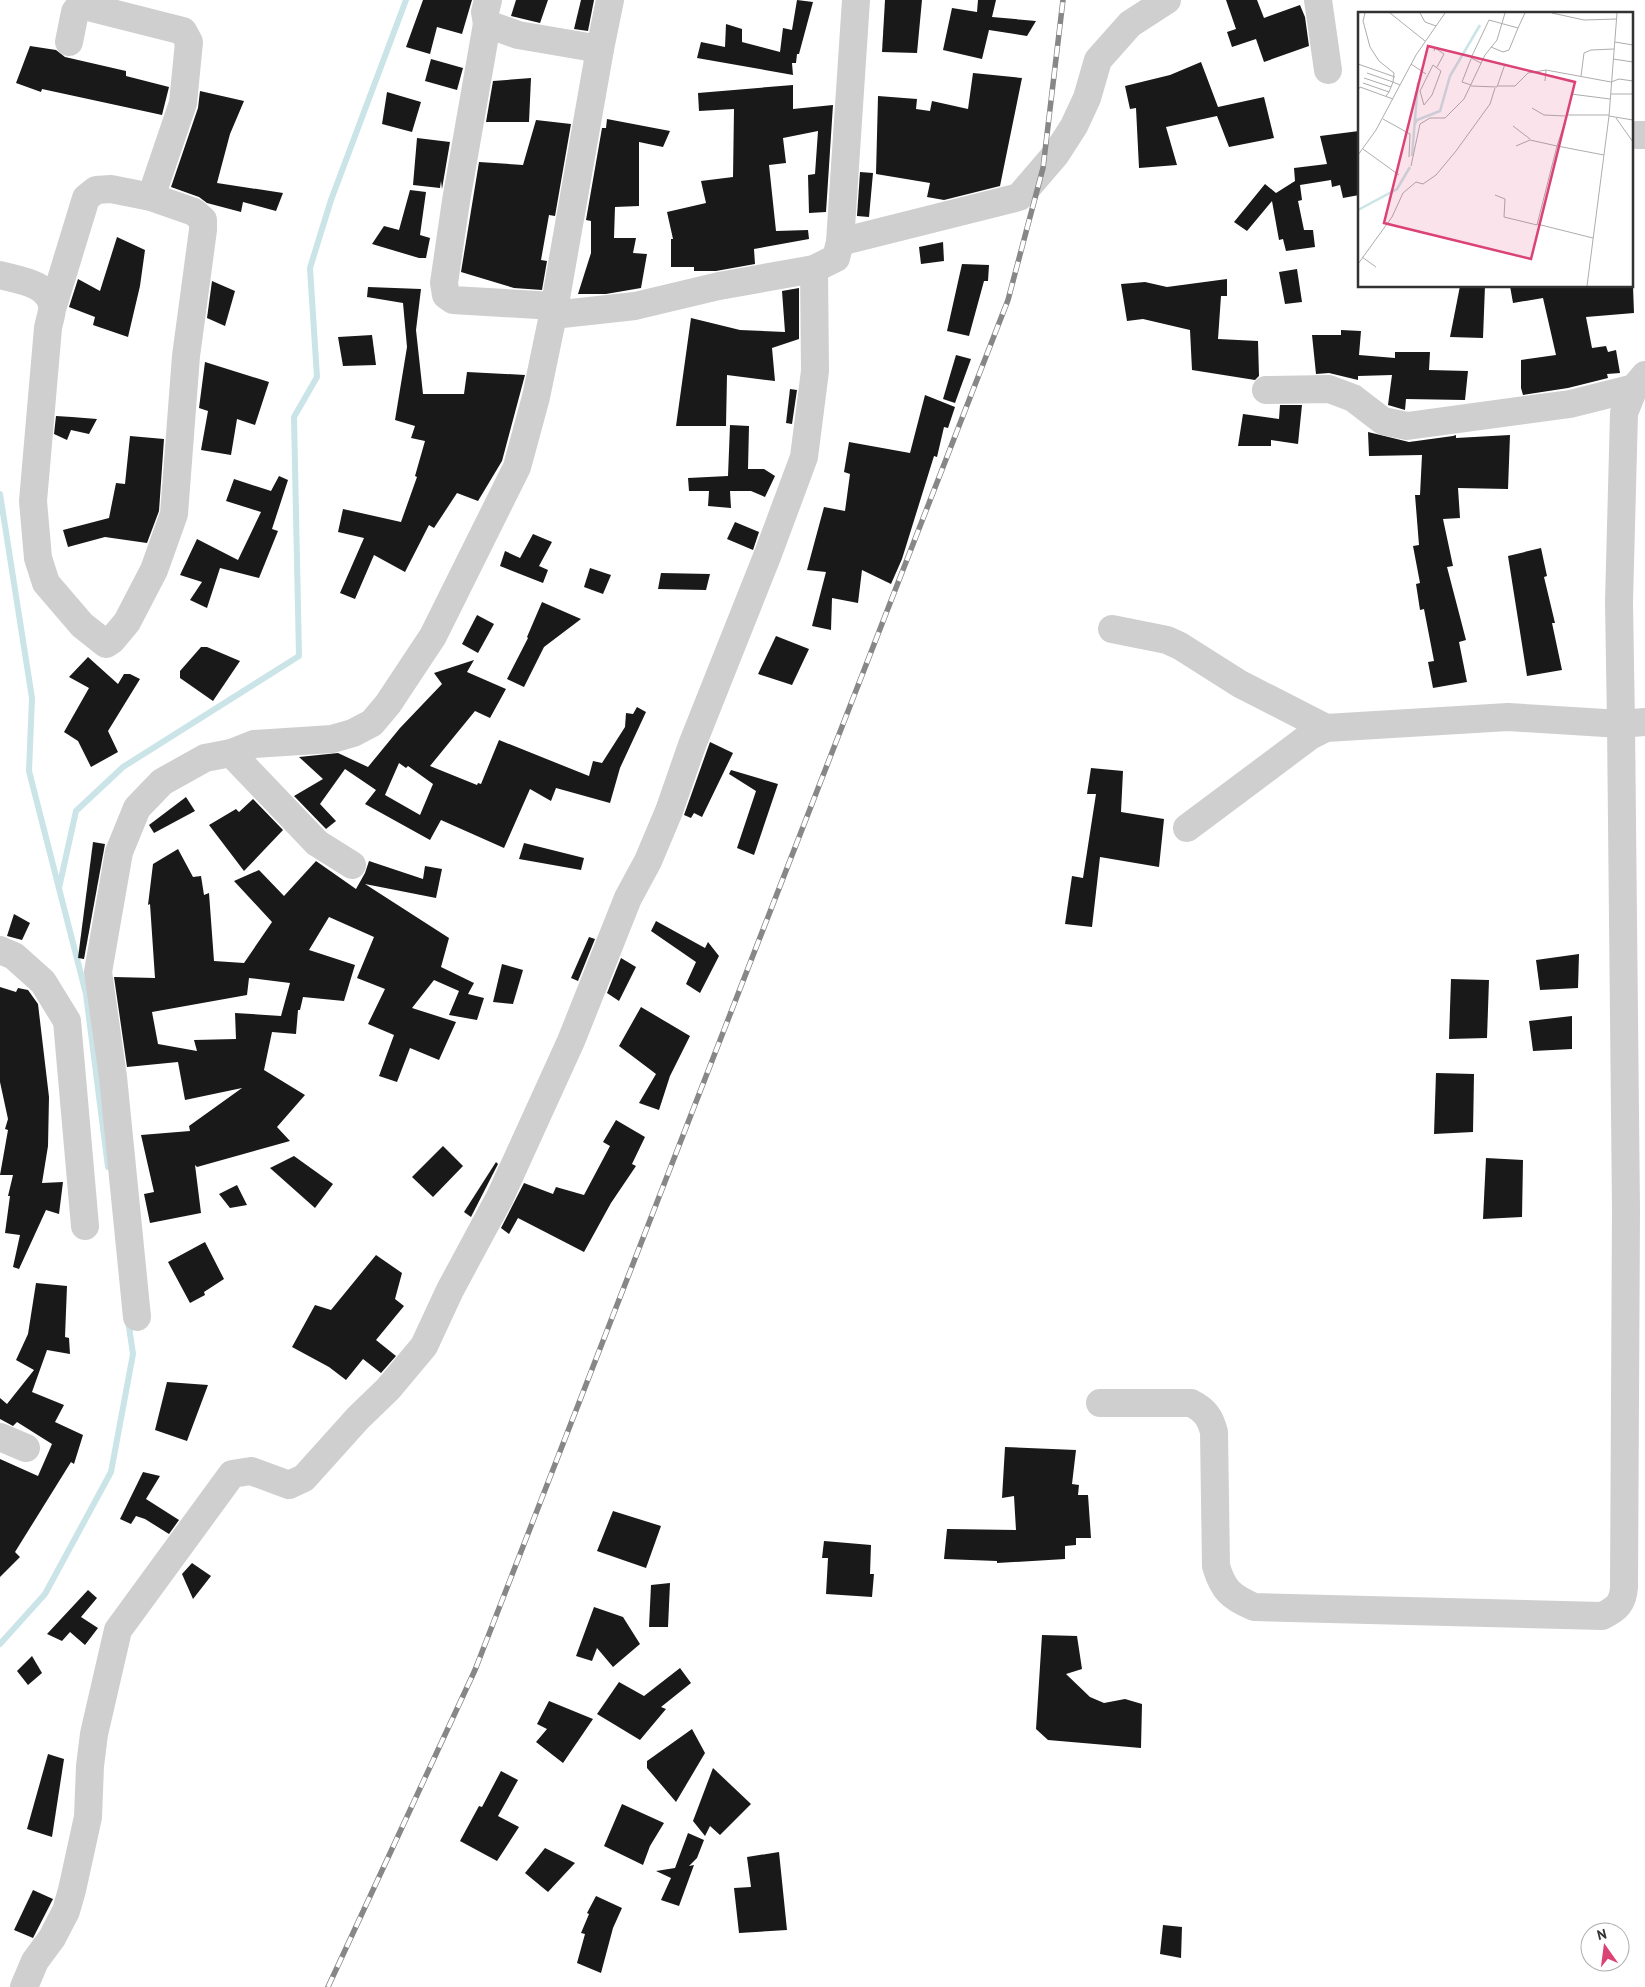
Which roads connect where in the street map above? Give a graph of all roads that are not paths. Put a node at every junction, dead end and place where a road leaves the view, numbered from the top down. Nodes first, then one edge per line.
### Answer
1 (610, 0) edge
2 (856, 0) edge
3 (1167, 0) edge
4 (1318, 0) edge
5 (487, 12) edge
6 (69, 42) dead end
7 (600, 49) junction
8 (1328, 70) dead end
9 (151, 197) junction
10 (840, 242) junction
11 (814, 269) junction
12 (0, 275) edge
13 (52, 306) junction
14 (554, 310) junction
15 (1640, 381) edge
16 (1266, 390) dead end
17 (1112, 629) dead end
18 (1633, 723) edge
19 (1326, 728) junction
20 (231, 753) junction
21 (1187, 828) dead end
22 (352, 865) dead end
23 (0, 950) edge
24 (85, 1226) dead end
25 (137, 1317) dead end
26 (1100, 1403) dead end
27 (0, 1437) edge
28 (26, 1448) dead end
29 (1634, 1598) edge
30 (24, 1987) edge

1 - 7 street
2 - 10 street
3 - 10 street
4 - 8 street
5 - 7 street
5 - 14 street
6 - 9 street
7 - 14 street
9 - 13 street
9 - 13 street
10 - 11 street
11 - 14 street
11 - 30 street
12 - 13 street
14 - 20 street
15 - 16 street
15 - 18 street
17 - 19 street
18 - 19 street
18 - 29 street
19 - 21 street
20 - 22 street
20 - 25 street
23 - 24 street
26 - 29 street
27 - 28 street

